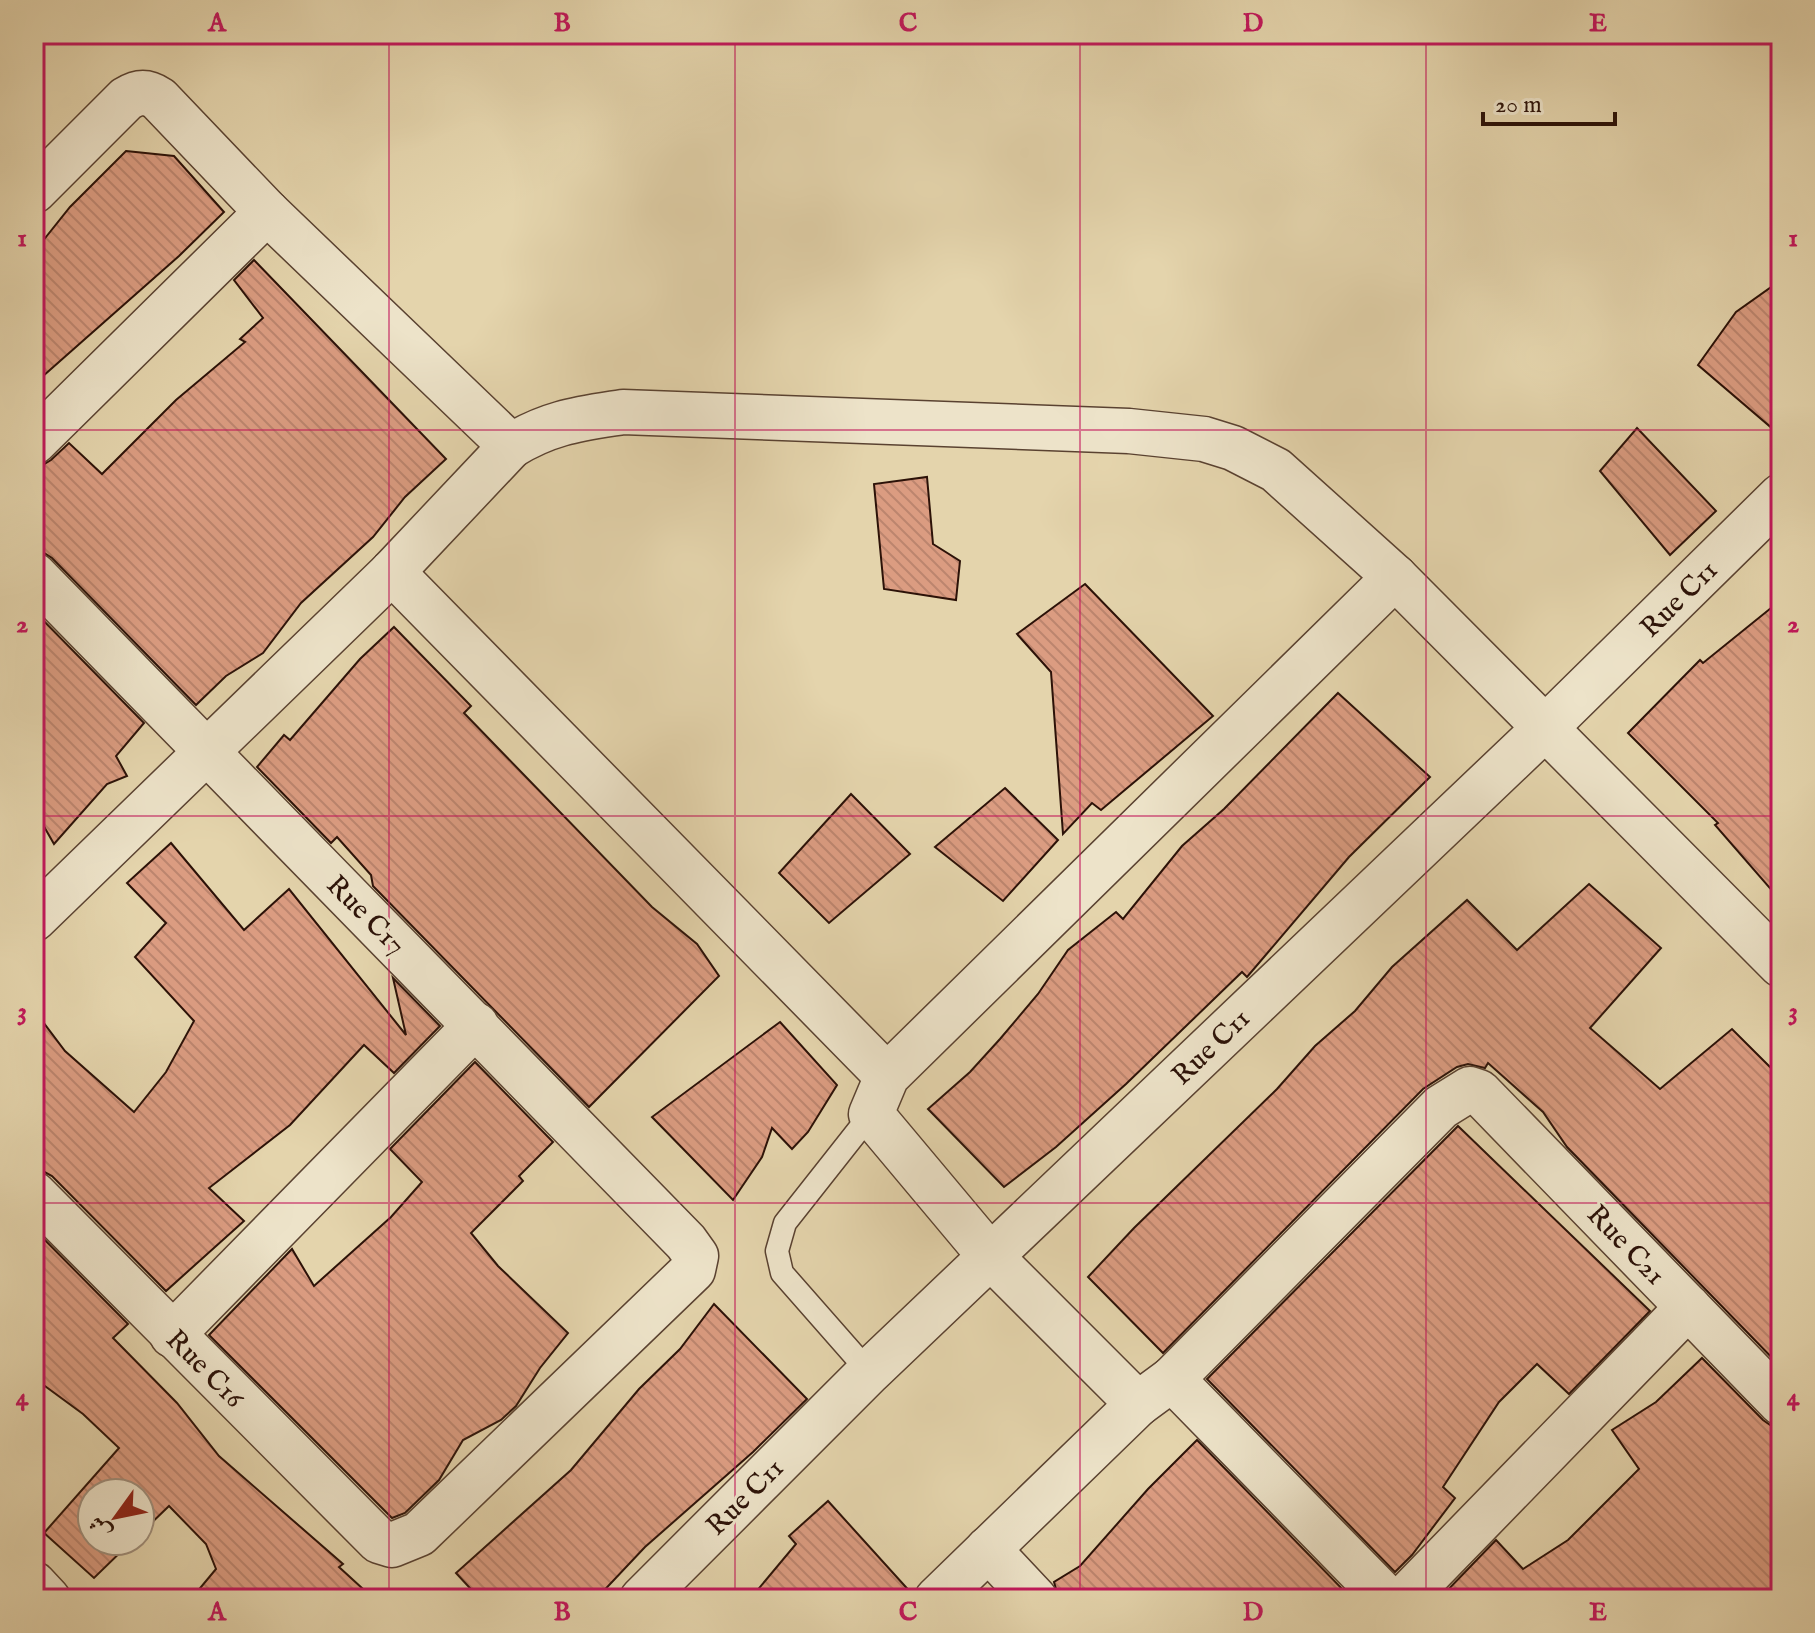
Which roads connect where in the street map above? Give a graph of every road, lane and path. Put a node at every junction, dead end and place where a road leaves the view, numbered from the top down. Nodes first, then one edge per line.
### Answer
1 (34, 191) edge
2 (267, 212) junction
3 (34, 442) edge
4 (511, 446) junction
5 (1781, 496) edge
6 (392, 572) junction
7 (34, 575) edge
8 (1395, 577) junction
9 (1545, 728) junction
10 (208, 752) junction
11 (34, 919) edge
12 (1781, 965) edge
13 (476, 1025) junction
14 (879, 1095) junction
15 (34, 1194) edge
16 (990, 1256) junction
17 (1688, 1307) junction
18 (172, 1335) junction
19 (869, 1372) junction
20 (1155, 1391) junction
21 (1781, 1403) edge
22 (379, 1541) joint
23 (988, 1549) junction
24 (34, 1584) edge
25 (48, 1599) edge
26 (642, 1599) edge
27 (937, 1599) edge
28 (1035, 1599) edge
29 (1387, 1599) edge
30 (1404, 1599) edge

1 - 2 street
2 - 3 street
2 - 4 street
4 - 6 street
4 - 8 street
5 - 9 street, Rue C11
6 - 10 street
6 - 14 street
7 - 10 street, Rue C17
8 - 9 street
8 - 14 street
9 - 12 street
9 - 16 street, Rue C11
10 - 11 street
10 - 13 street, Rue C17
13 - 18 street
13 - 22 street, Rue C17
14 - 16 street
14 - 19 lane
15 - 18 street, Rue C16
16 - 19 street, Rue C11
16 - 20 street
17 - 20 street, Rue C21
17 - 21 street, Rue C21
17 - 30 street
18 - 22 street, Rue C16
19 - 26 street, Rue C11
20 - 23 street
20 - 29 street
23 - 27 street
23 - 28 street
24 - 25 street

